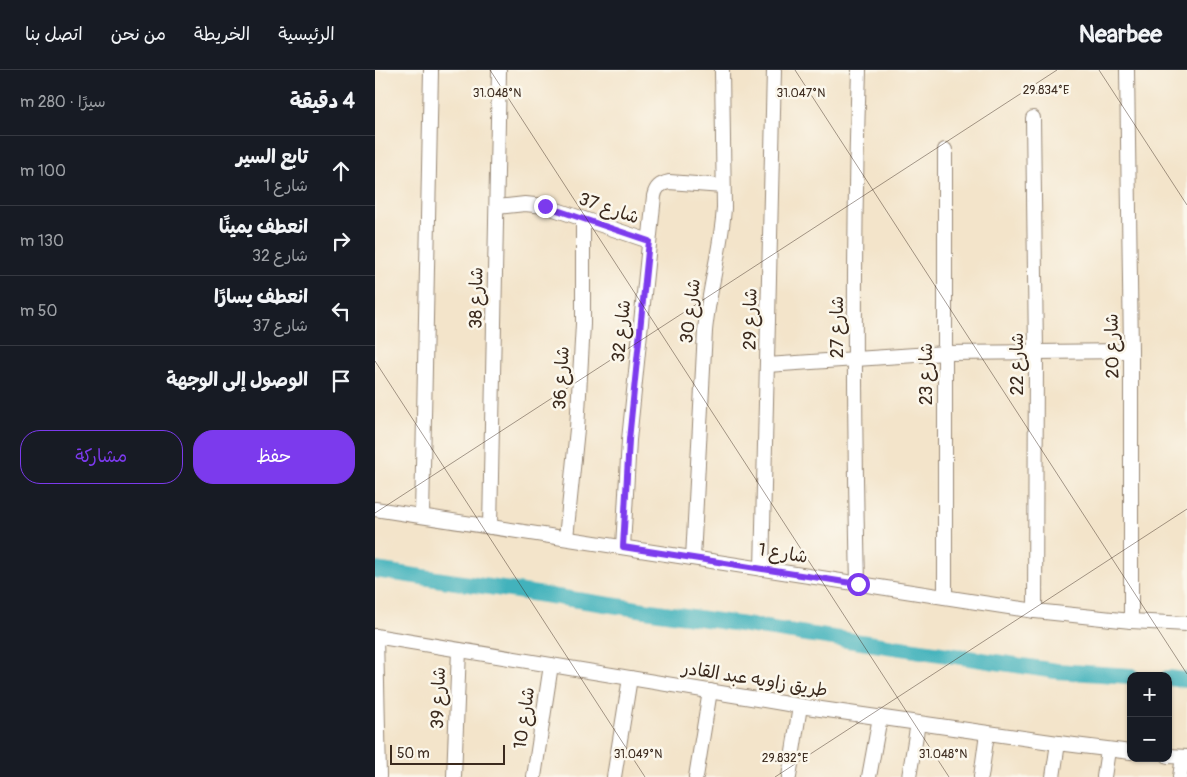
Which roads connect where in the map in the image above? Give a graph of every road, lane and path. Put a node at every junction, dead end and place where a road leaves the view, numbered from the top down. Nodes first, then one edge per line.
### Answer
1 (431, 70) edge
2 (499, 70) edge
3 (722, 70) edge
4 (774, 70) edge
5 (859, 70) edge
6 (1127, 70) edge
7 (1033, 118) dead end
8 (945, 150) dead end
9 (723, 186) junction
10 (497, 207) junction
11 (583, 219) junction
12 (649, 241) junction
13 (1131, 351) junction
14 (1036, 352) junction
15 (945, 353) junction
16 (856, 359) junction
17 (767, 365) junction
18 (375, 509) edge
19 (422, 516) junction
20 (490, 527) junction
21 (566, 538) junction
22 (623, 547) junction
23 (693, 558) junction
24 (762, 569) junction
25 (858, 584) junction
26 (945, 597) junction
27 (1035, 611) junction
28 (1131, 621) junction
29 (1187, 624) edge
30 (375, 636) edge
31 (459, 650) junction
32 (551, 665) junction
33 (630, 678) junction
34 (710, 691) junction
35 (800, 706) junction
36 (880, 717) junction
37 (918, 723) junction
38 (987, 733) junction
39 (1058, 743) junction
40 (1108, 750) junction
41 (1127, 752) edge
42 (1172, 756) edge
43 (1185, 757) edge
44 (379, 777) edge
45 (454, 777) edge
46 (535, 777) edge
47 (614, 777) edge
48 (696, 777) edge
49 (789, 777) edge
50 (869, 777) edge
51 (909, 777) edge
52 (981, 777) edge
53 (1053, 777) edge
54 (1104, 777) edge
55 (1180, 777) edge

1 - 19 street
2 - 10 street, شارع 38
3 - 9 street, شارع 30
4 - 17 street, شارع 29
5 - 16 street, شارع 27
6 - 13 street, شارع 20
7 - 14 street, شارع 22
8 - 15 street, شارع 23
9 - 12 street, شارع 32
9 - 23 street, شارع 30
10 - 11 street, شارع 37
10 - 20 street, شارع 38
11 - 12 street, شارع 37
11 - 21 street, شارع 36
12 - 22 street, شارع 32
13 - 14 street
13 - 28 street, شارع 20
14 - 15 street
14 - 27 street, شارع 22
15 - 16 street
15 - 26 street, شارع 23
16 - 17 street
16 - 25 street, شارع 27
17 - 24 street, شارع 29
18 - 19 street, شارع 1
19 - 20 street, شارع 1
20 - 21 street, شارع 1
21 - 22 street, شارع 1
22 - 23 street, شارع 1
23 - 24 street, شارع 1
24 - 25 street, شارع 1
25 - 26 street, شارع 1
26 - 27 street, شارع 1
27 - 28 street, شارع 1
28 - 29 street, شارع 1
30 - 31 street, طريق زاويه عبد القادر
30 - 44 street
31 - 32 street, طريق زاويه عبد القادر
31 - 45 street, شارع 39
32 - 33 street, طريق زاويه عبد القادر
32 - 46 street, شارع 10
33 - 34 street, طريق زاويه عبد القادر
33 - 47 street
34 - 35 street, طريق زاويه عبد القادر
34 - 48 street
35 - 36 street, طريق زاويه عبد القادر
35 - 49 street
36 - 37 street, طريق زاويه عبد القادر
36 - 50 street
37 - 38 street, طريق زاويه عبد القادر
37 - 51 street
38 - 39 street, طريق زاويه عبد القادر
38 - 52 street
39 - 40 street, طريق زاويه عبد القادر
39 - 53 street
40 - 41 street, طريق زاويه عبد القادر
40 - 54 street
42 - 43 street
43 - 55 street

